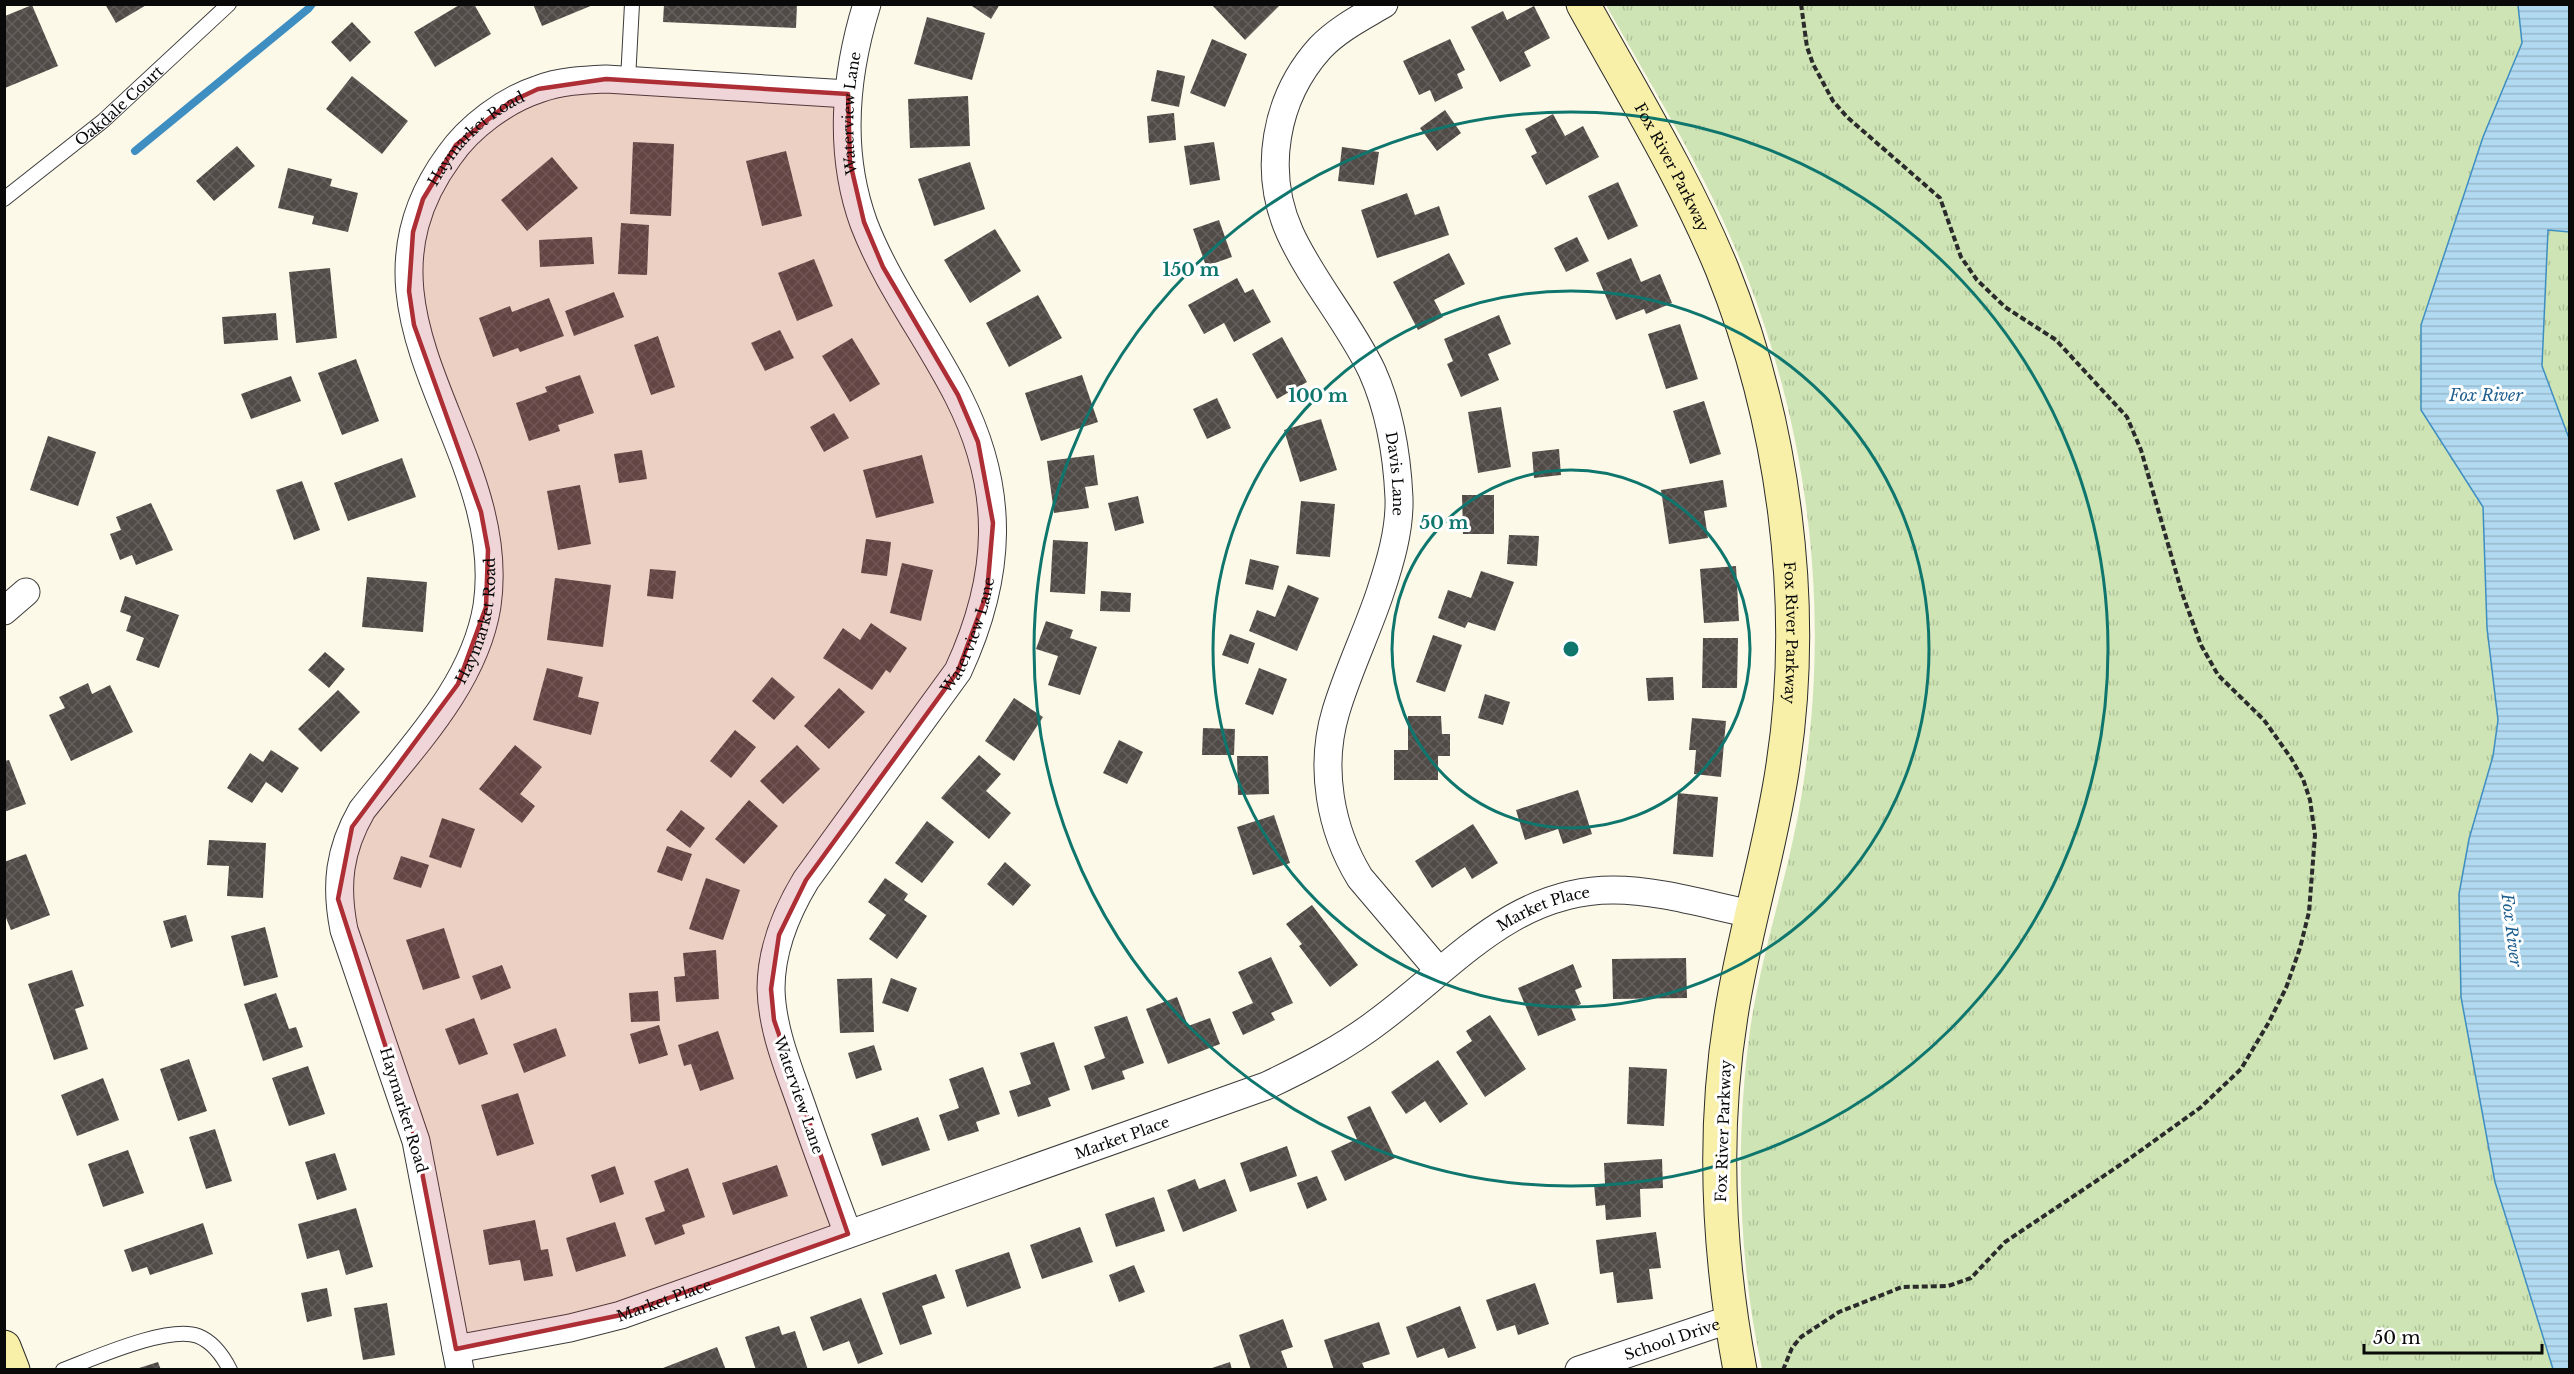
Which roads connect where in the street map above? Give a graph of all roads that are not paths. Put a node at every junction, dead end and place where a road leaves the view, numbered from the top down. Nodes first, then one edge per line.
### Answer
1 (229, 4) edge
2 (632, 4) edge
3 (867, 4) edge
4 (1384, 4) edge
5 (1583, 4) edge
6 (628, 80) junction
7 (848, 94) junction
8 (4, 199) edge
9 (26, 592) dead end
10 (4, 611) edge
11 (1752, 914) junction
12 (1439, 972) junction
13 (848, 1234) junction
14 (1731, 1319) junction
15 (4, 1347) edge
16 (458, 1359) edge
17 (13, 1370) edge
18 (63, 1370) edge
19 (231, 1370) edge
20 (1579, 1370) edge
21 (1740, 1370) edge

1 - 8 lane, Oakdale Court
2 - 6 lane
3 - 7 street, Waterview Lane
4 - 12 street, Davis Lane
5 - 11 street, Fox River Parkway
6 - 7 street, Haymarket Road
6 - 16 street, Haymarket Road
7 - 13 street, Waterview Lane
9 - 10 street
11 - 12 street, Market Place
11 - 14 street, Fox River Parkway
12 - 13 street, Market Place
13 - 16 street, Market Place
14 - 20 street, School Drive
14 - 21 street, Fox River Parkway
15 - 17 street
18 - 19 lane

